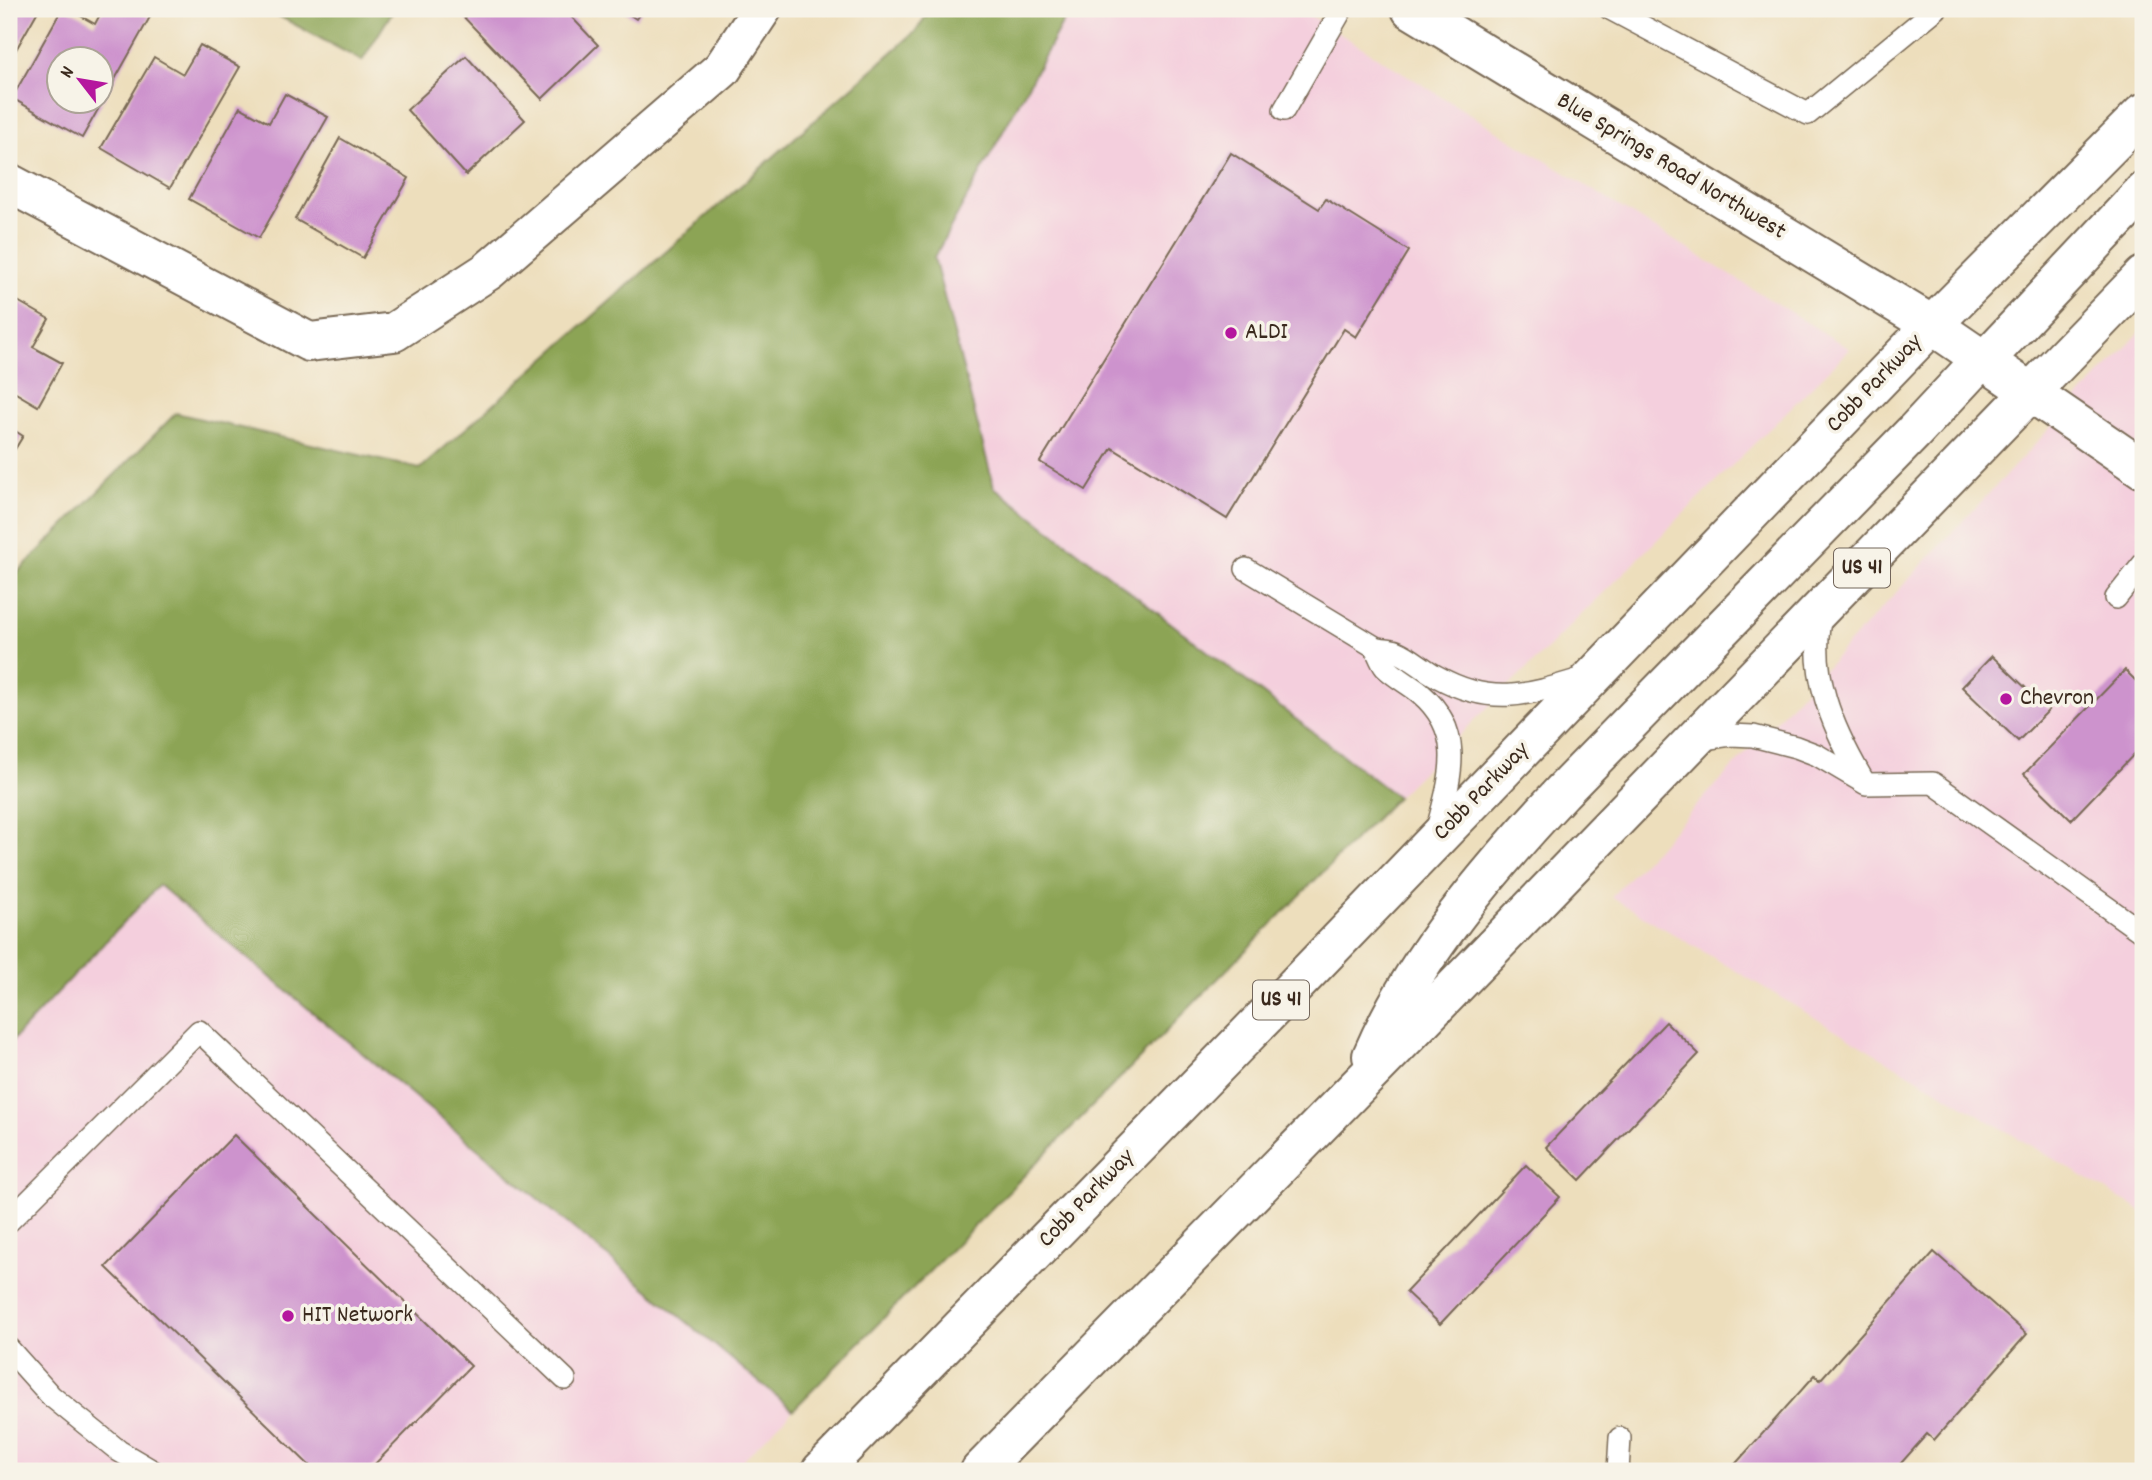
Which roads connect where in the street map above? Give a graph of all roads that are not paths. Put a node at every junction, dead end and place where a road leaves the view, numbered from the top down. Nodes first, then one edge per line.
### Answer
1 (762, 9) edge
2 (1342, 9) edge
3 (1411, 9) edge
4 (1610, 9) edge
5 (1936, 9) edge
6 (1283, 110) dead end
7 (2143, 114) edge
8 (9, 183) edge
9 (2143, 192) edge
10 (2143, 276) edge
11 (1932, 325) junction
12 (1984, 360) junction
13 (2031, 391) junction
14 (2143, 469) edge
15 (2143, 564) edge
16 (1246, 569) dead end
17 (2116, 598) dead end
18 (1823, 609) junction
19 (1375, 648) junction
20 (1596, 674) junction
21 (1691, 744) junction
22 (1866, 784) junction
23 (1434, 841) junction
24 (2143, 933) edge
25 (1362, 1081) junction
26 (9, 1221) edge
27 (9, 1349) edge
28 (565, 1379) dead end
29 (1620, 1438) dead end
30 (153, 1471) edge
31 (821, 1471) edge
32 (980, 1471) edge
33 (1618, 1471) edge

1 - 8 main road
2 - 6 lane
3 - 11 main road, Blue Springs Road Northwest
4 - 5 lane
7 - 11 main road, Cobb Parkway / US 41
9 - 12 main road
10 - 13 main road, US 41
11 - 12 main road, Blue Springs Road Northwest
11 - 20 main road, Cobb Parkway / US 41
12 - 13 main road, Blue Springs Road Northwest
12 - 25 main road
13 - 14 main road, Blue Springs Road Northwest
13 - 18 main road, US 41
15 - 17 lane
16 - 19 lane
18 - 21 main road, US 41
18 - 22 lane
19 - 20 lane
19 - 23 lane
20 - 23 main road, Cobb Parkway / US 41
21 - 22 lane
21 - 25 main road, US 41
22 - 24 lane
23 - 31 main road, Cobb Parkway / US 41
25 - 32 main road, US 41
26 - 28 lane
27 - 30 lane
29 - 33 lane

